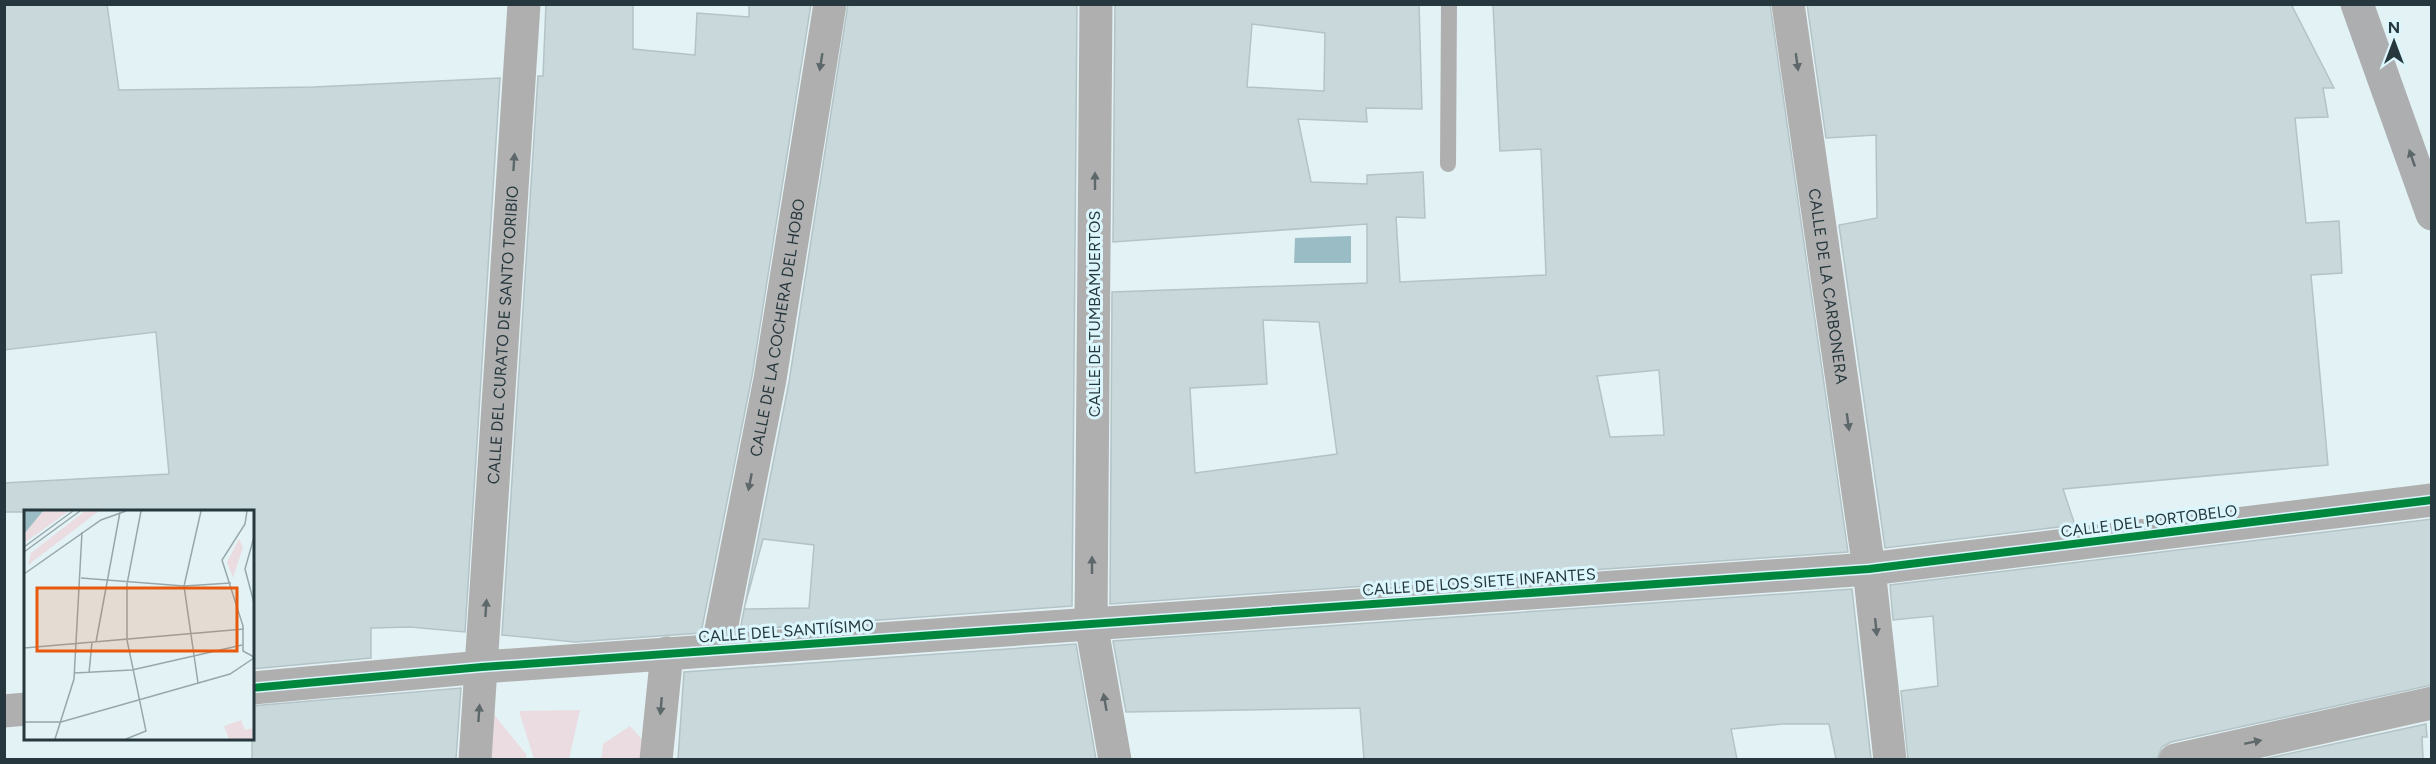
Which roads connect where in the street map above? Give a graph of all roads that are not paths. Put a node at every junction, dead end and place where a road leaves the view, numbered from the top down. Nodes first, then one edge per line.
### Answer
1 (524, 4) edge
2 (830, 4) edge
3 (1096, 4) edge
4 (1449, 4) edge
5 (1788, 4) edge
6 (2357, 4) edge
7 (1448, 164) dead end
8 (2432, 214) edge
9 (2432, 500) edge
10 (1869, 569) junction
11 (1091, 623) junction
12 (717, 650) junction
13 (667, 653) junction
14 (483, 667) junction
15 (254, 688) edge
16 (2432, 703) edge
17 (24, 710) edge
18 (4, 711) edge
19 (475, 759) edge
20 (656, 759) edge
21 (1115, 759) edge
22 (1890, 759) edge
23 (2175, 759) edge

14 -> 1 street, CALLE DEL CURATO DE SANTO TORIBIO
2 -> 12 street, CALLE DE LA COCHERA DEL HOBO
11 -> 3 street, CALLE DE TUMBAMUERTOS
4 - 7 lane
5 -> 10 street, CALLE DE LA CARBONERA
8 -> 6 street
9 - 10 street, CALLE DEL PORTOBELO
10 - 11 street, CALLE DE LOS SIETE INFANTES
10 -> 22 street, CALLE DE LA CARBONERA
11 - 12 street, CALLE DEL SANTIÍSIMO
21 -> 11 street, CALLE DE TUMBAMUERTOS
12 - 13 street, CALLE DEL SANTIÍSIMO
13 - 14 street, CALLE DEL SANTIÍSIMO
13 -> 20 street
14 - 15 street, CALLE DEL SANTIÍSIMO
19 -> 14 street, CALLE DEL CURATO DE SANTO TORIBIO
23 -> 16 street
17 - 18 street

